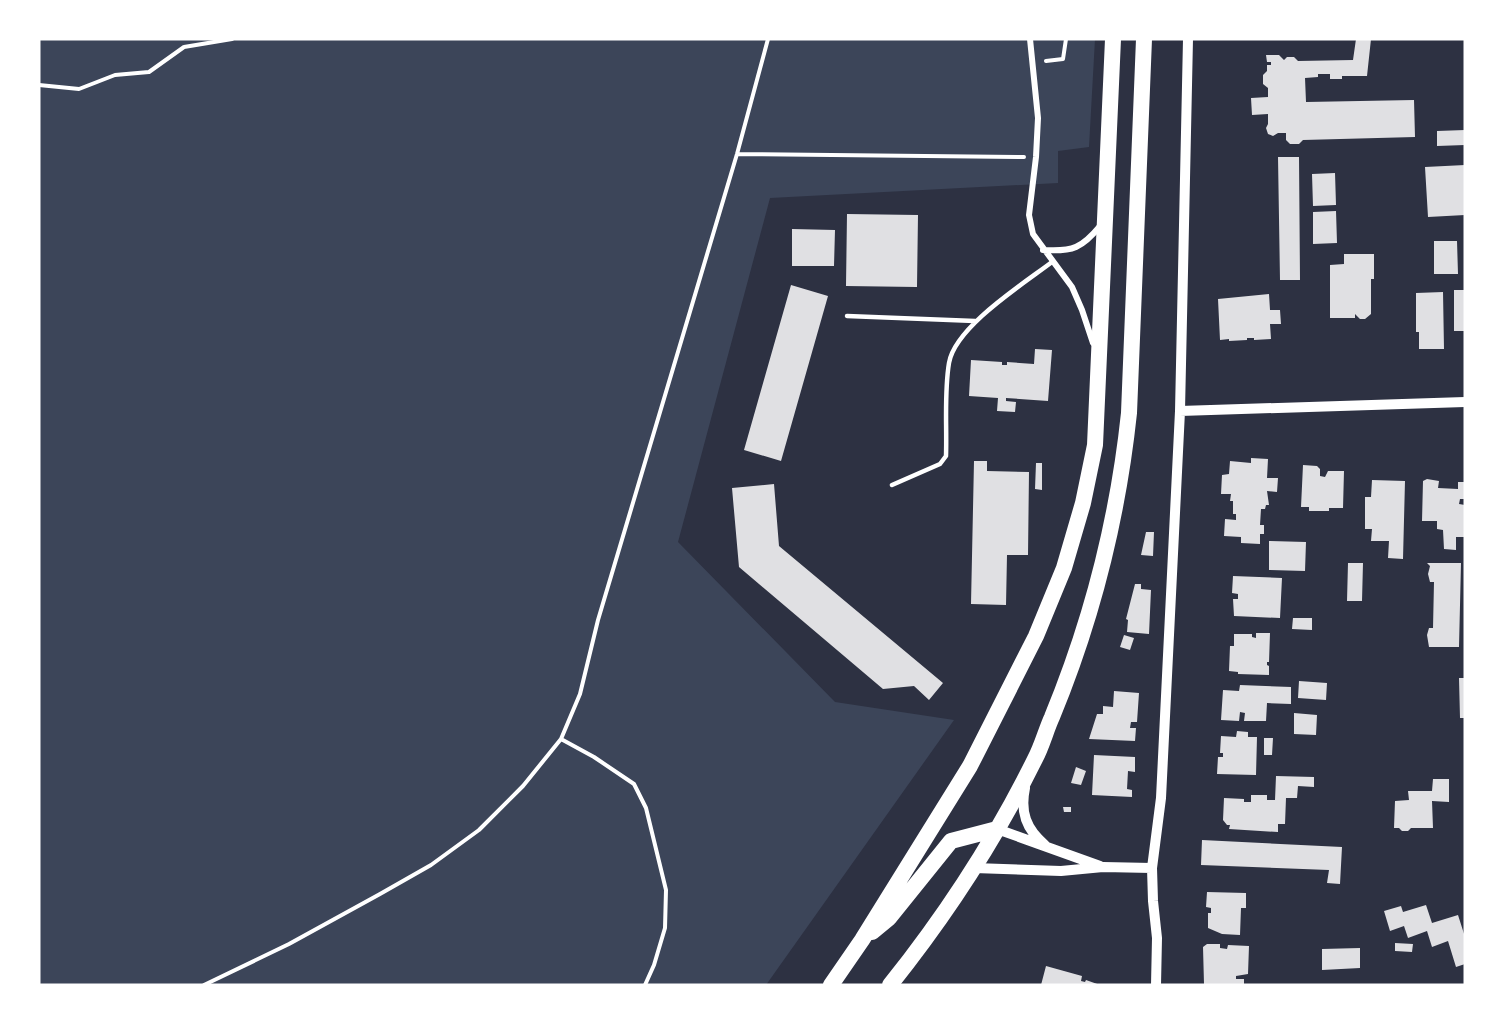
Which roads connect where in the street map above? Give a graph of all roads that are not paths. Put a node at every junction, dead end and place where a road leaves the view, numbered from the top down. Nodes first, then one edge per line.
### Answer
1 (1030, 39) edge
2 (1113, 39) edge
3 (1144, 39) edge
4 (1188, 39) edge
5 (1105, 220) junction
6 (1043, 250) junction
7 (1052, 262) junction
8 (847, 316) dead end
9 (975, 321) junction
10 (1098, 364) junction
11 (1465, 402) edge
12 (1180, 411) junction
13 (892, 485) dead end
14 (1027, 774) junction
15 (998, 829) junction
16 (1053, 850) junction
17 (1103, 867) junction
18 (974, 868) junction
19 (1152, 868) junction
20 (862, 940) junction
21 (831, 985) edge
22 (890, 985) edge
23 (1156, 985) edge

1 - 6 street
2 - 5 highway
3 - 14 highway
4 - 12 street
5 - 6 street
5 - 10 highway
6 - 7 street
7 - 9 lane
7 - 10 street
8 - 9 lane
9 - 13 lane
10 - 20 highway
11 - 12 street
12 - 19 street
14 - 15 highway
14 - 16 street
15 - 16 street
15 - 18 highway
15 - 20 highway
16 - 17 street
17 - 18 street
17 - 19 street
18 - 22 highway
19 - 23 street
20 - 21 highway

